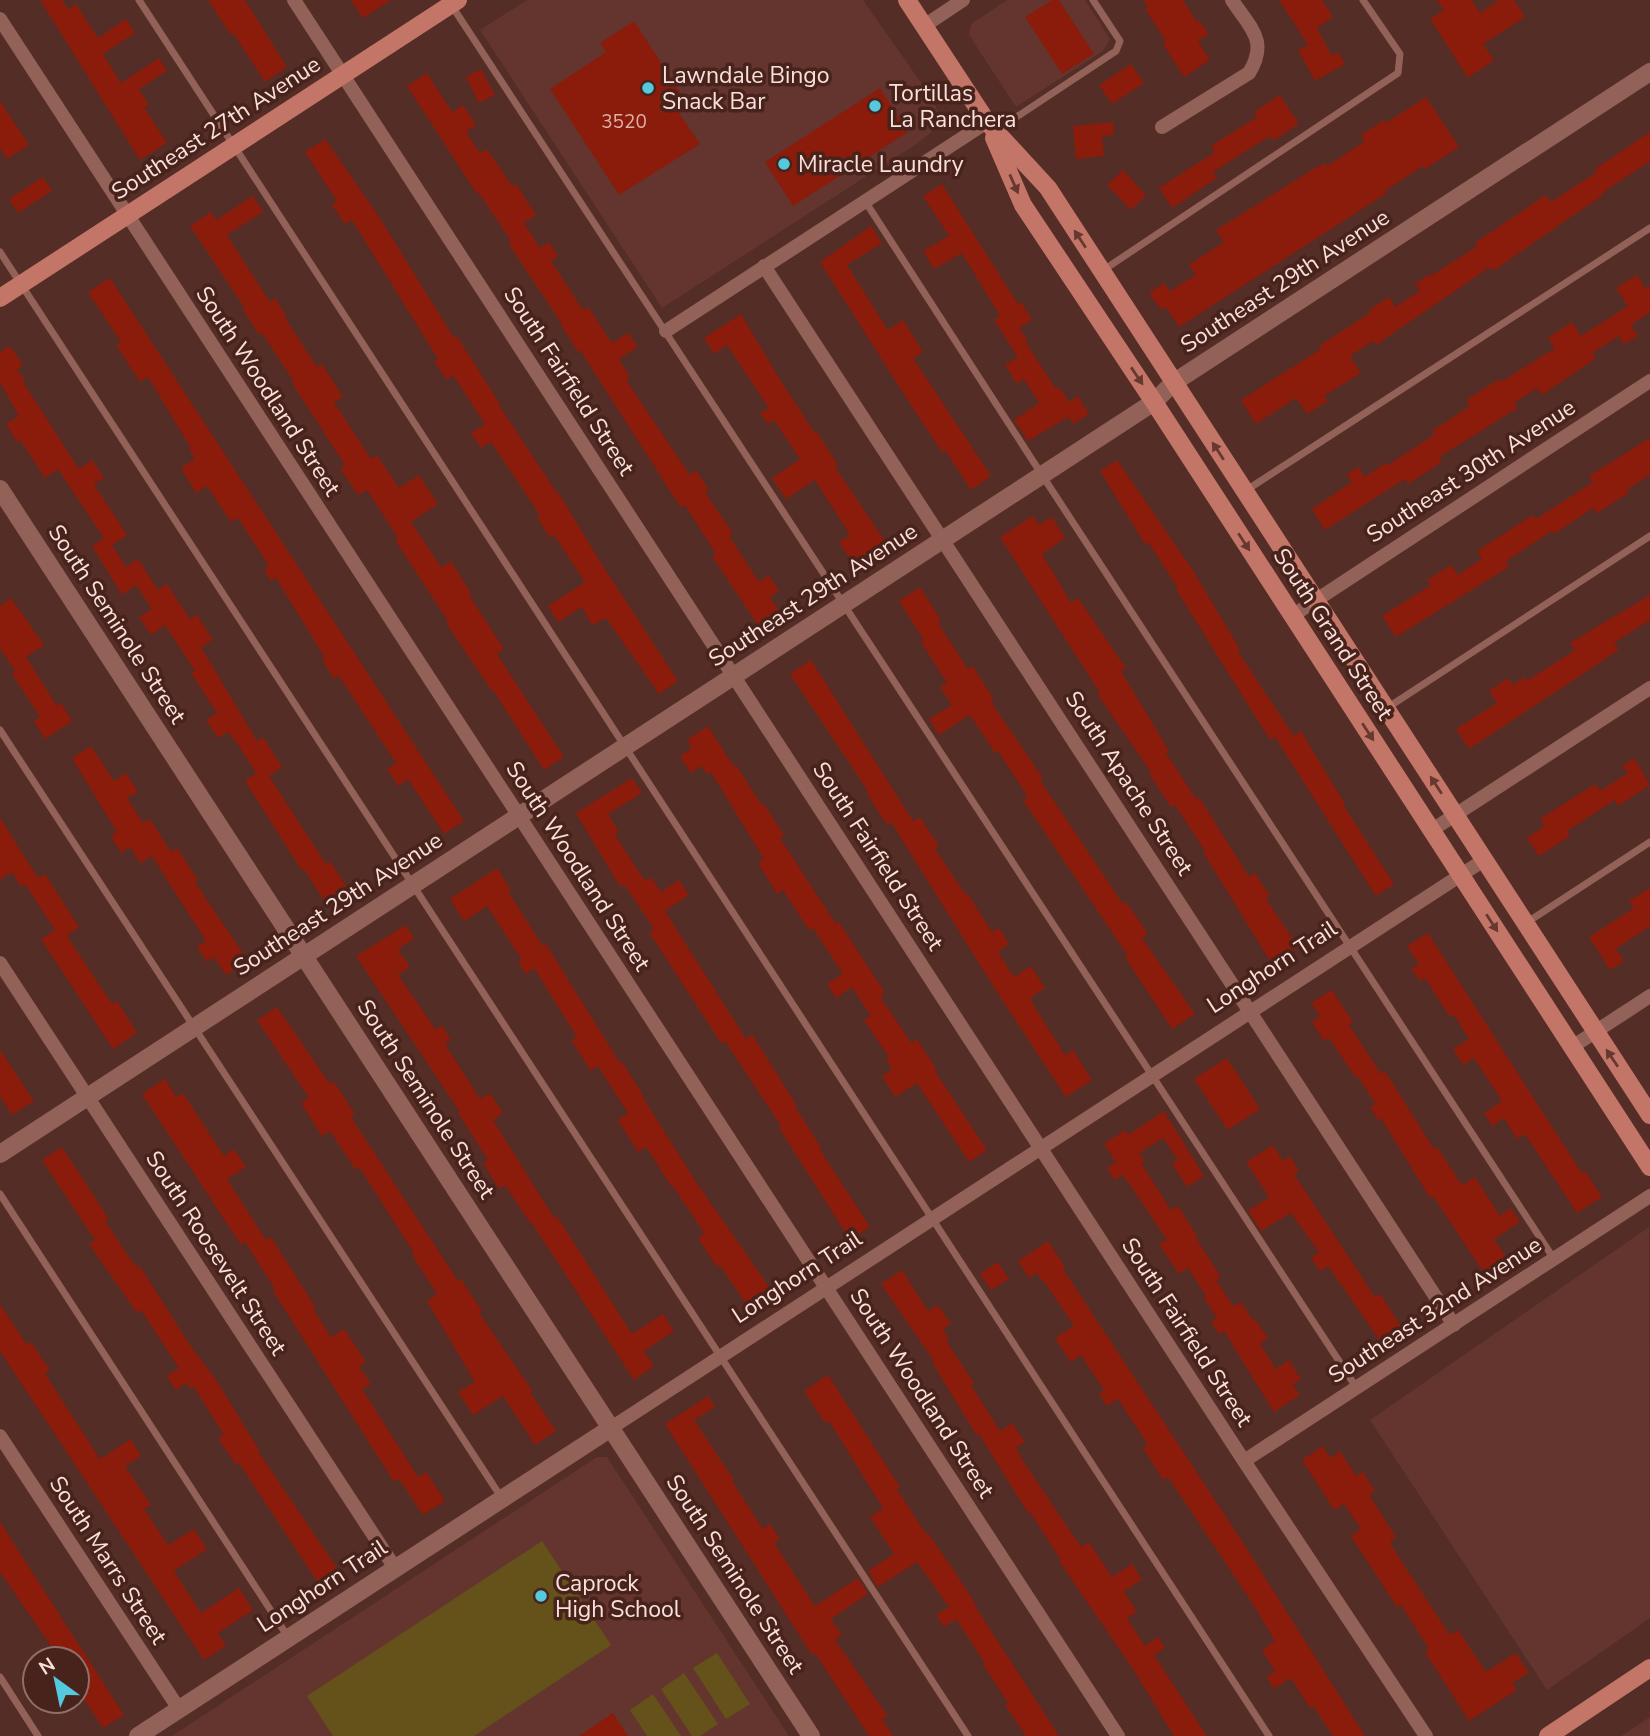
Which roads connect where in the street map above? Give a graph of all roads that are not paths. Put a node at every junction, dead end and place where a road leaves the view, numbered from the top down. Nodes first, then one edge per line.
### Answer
1 (139, 0) edge
2 (294, 0) edge
3 (907, 0) edge
4 (963, 0) edge
5 (1093, 0) edge
6 (1231, 0) edge
7 (1363, 0) edge
8 (452, 2) edge
9 (0, 19) edge
10 (924, 26) junction
11 (1650, 72) edge
12 (343, 75) junction
13 (990, 127) junction
14 (1162, 127) dead end
15 (233, 146) junction
16 (865, 201) junction
17 (127, 215) junction
18 (1650, 228) edge
19 (0, 252) edge
20 (764, 266) junction
21 (1101, 271) junction
22 (21, 284) junction
23 (0, 298) edge
24 (666, 331) junction
25 (1650, 381) edge
26 (1173, 383) junction
27 (1154, 402) junction
28 (1042, 475) junction
29 (0, 489) edge
30 (1244, 491) junction
31 (1650, 537) edge
32 (943, 539) junction
33 (1316, 600) junction
34 (845, 604) junction
35 (1292, 616) junction
36 (734, 676) junction
37 (1650, 688) edge
38 (1387, 708) junction
39 (0, 730) edge
40 (624, 747) junction
41 (1455, 815) junction
42 (518, 816) junction
43 (1432, 830) junction
44 (1650, 842) edge
45 (1484, 860) junction
46 (1461, 875) junction
47 (413, 885) junction
48 (1525, 923) junction
49 (1350, 946) junction
50 (303, 956) junction
51 (0, 963) edge
52 (1650, 996) edge
53 (1250, 1011) junction
54 (193, 1028) junction
55 (1595, 1032) junction
56 (1572, 1047) junction
57 (1152, 1075) junction
58 (88, 1097) junction
59 (1650, 1115) edge
60 (1040, 1148) junction
61 (0, 1154) edge
62 (1650, 1167) edge
63 (0, 1194) edge
64 (1650, 1196) edge
65 (933, 1218) junction
66 (1555, 1259) junction
67 (825, 1288) junction
68 (1454, 1325) junction
69 (721, 1356) junction
70 (1357, 1388) junction
71 (611, 1428) junction
72 (0, 1436) edge
73 (1244, 1461) junction
74 (502, 1498) junction
75 (394, 1568) junction
76 (289, 1637) junction
77 (1650, 1668) edge
78 (0, 1677) edge
79 (178, 1709) junction
80 (38, 1736) edge
81 (138, 1736) edge
82 (811, 1736) edge
83 (968, 1736) edge
84 (1118, 1736) edge
85 (1269, 1736) edge
86 (1426, 1736) edge
87 (1548, 1736) edge

1 - 15 lane
2 - 12 street, South Fairfield Street
3 - 10 main road, South Grand Street
4 - 10 street
5 - 13 lane
6 - 14 street
7 - 21 lane
8 - 12 main road, Southeast 27th Avenue
8 - 24 lane
9 - 17 street, South Woodland Street
10 - 13 main road, South Grand Street
11 - 26 street, Southeast 29th Avenue
12 - 15 main road, Southeast 27th Avenue
12 - 36 street, South Fairfield Street
13 - 16 street
21 -> 13 main road, South Grand Street
13 -> 27 main road, South Grand Street
15 - 17 main road, Southeast 27th Avenue
15 - 40 lane
16 - 20 street
16 - 28 lane
17 - 22 main road, Southeast 27th Avenue
17 - 42 street, South Woodland Street
18 - 30 lane
19 - 22 lane
20 - 24 street
20 - 32 street, South Apache Street
21 - 26 main road, South Grand Street
22 - 23 main road, Southeast 27th Avenue
22 - 47 lane
24 - 34 lane
25 - 33 street, Southeast 30th Avenue
26 - 27 street, Southeast 29th Avenue
30 -> 26 main road, South Grand Street
27 - 28 street, Southeast 29th Avenue
27 -> 35 main road, South Grand Street
28 - 32 street, Southeast 29th Avenue
28 - 49 lane
29 - 50 street, South Seminole Street
30 - 33 main road, South Grand Street
31 - 38 lane
32 - 34 street, Southeast 29th Avenue
32 - 53 street, South Apache Street
33 - 35 street, Southeast 30th Avenue
33 - 38 main road, South Grand Street
34 - 36 street, Southeast 29th Avenue
34 - 57 lane
35 -> 43 main road, South Grand Street
36 - 40 street, Southeast 29th Avenue
36 - 60 street, South Fairfield Street
37 - 41 street
41 -> 38 main road, South Grand Street
39 - 54 lane
40 - 42 street, Southeast 29th Avenue
40 - 65 lane
41 - 43 street
41 - 45 main road, South Grand Street
42 - 47 street, Southeast 29th Avenue
42 - 67 street, South Woodland Street
43 - 46 main road, South Grand Street
44 - 48 lane
45 - 46 street, Longhorn Trail
45 - 48 main road, South Grand Street
46 - 49 street, Longhorn Trail
46 -> 56 main road, South Grand Street
47 - 50 street, Southeast 29th Avenue
47 - 69 lane
48 - 55 main road, South Grand Street
49 - 53 street, Longhorn Trail
49 - 66 lane
50 - 54 street, Southeast 29th Avenue
50 - 71 street, South Seminole Street
51 - 58 street, South Roosevelt Street
52 - 55 street
53 - 57 street, Longhorn Trail
53 - 68 street, South Apache Street
54 - 58 street, Southeast 29th Avenue
54 - 74 lane
55 - 56 street
59 -> 55 main road, South Grand Street
56 - 62 main road, South Grand Street
57 - 60 street, Longhorn Trail
57 - 70 lane
58 - 61 street, Southeast 29th Avenue
58 - 75 street, South Roosevelt Street
60 - 65 street, Longhorn Trail
60 - 73 street, South Fairfield Street
63 - 76 lane
64 - 66 street, Southeast 32nd Avenue
65 - 67 street, Longhorn Trail
65 - 85 lane
66 - 68 street, Southeast 32nd Avenue
67 - 69 street, Longhorn Trail
67 - 84 street, South Woodland Street
68 - 70 street, Southeast 32nd Avenue
69 - 71 street, Longhorn Trail
69 - 83 lane
70 - 73 street, Southeast 32nd Avenue
71 - 74 street, Longhorn Trail
71 - 82 street, South Seminole Street
72 - 79 street, South Marrs Street
73 - 86 street, South Fairfield Street
74 - 75 street, Longhorn Trail
75 - 76 street, Longhorn Trail
76 - 79 street, Longhorn Trail
77 - 87 main road
78 - 80 lane
79 - 81 street, Longhorn Trail

